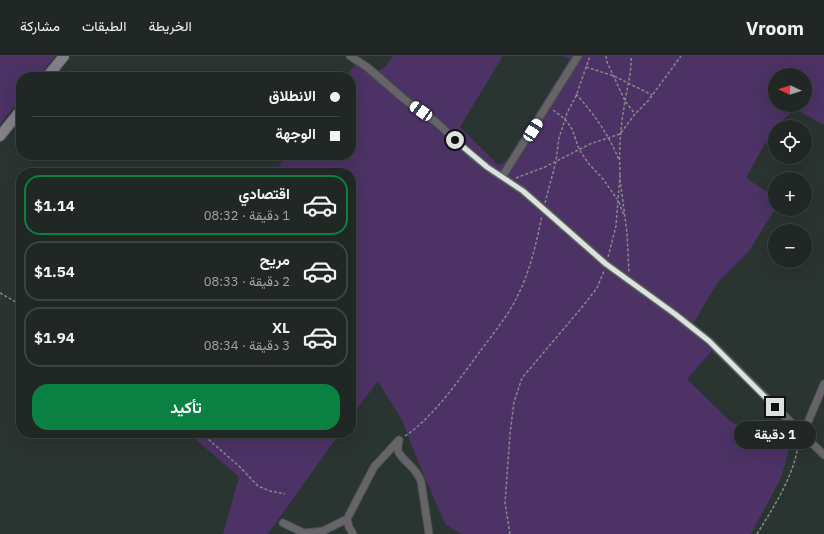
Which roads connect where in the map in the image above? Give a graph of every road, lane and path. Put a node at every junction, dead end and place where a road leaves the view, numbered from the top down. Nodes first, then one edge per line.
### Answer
1 (64, 56) edge
2 (350, 56) edge
3 (578, 56) edge
4 (590, 56) edge
5 (606, 56) edge
6 (632, 56) edge
7 (681, 56) edge
8 (586, 67) junction
9 (51, 72) edge
10 (614, 76) junction
11 (628, 83) junction
12 (576, 94) junction
13 (652, 96) junction
14 (625, 101) junction
15 (548, 106) junction
16 (635, 114) junction
17 (16, 116) edge
18 (565, 119) junction
19 (620, 134) junction
20 (0, 136) edge
21 (608, 138) junction
22 (579, 149) junction
23 (556, 161) junction
24 (620, 162) junction
25 (620, 175) junction
26 (502, 177) junction
27 (509, 181) junction
28 (618, 200) junction
29 (544, 209) junction
30 (625, 220) junction
31 (606, 264) junction
32 (629, 281) junction
33 (0, 293) edge
34 (16, 302) edge
35 (824, 384) edge
36 (796, 428) junction
37 (803, 434) junction
38 (207, 438) edge
39 (399, 440) junction
40 (824, 454) edge
41 (285, 494) dead end
42 (347, 519) junction
43 (283, 523) dead end
44 (427, 533) edge
45 (353, 534) edge
46 (510, 534) edge
47 (757, 534) edge

1 - 9 street
2 - 26 street
3 - 15 street
4 - 8 path
5 - 10 path
6 - 11 path
7 - 13 path
8 - 10 path
8 - 12 path
10 - 11 path
10 - 14 path
11 - 13 path
11 - 14 path
12 - 18 path
12 - 21 path
13 - 16 path
14 - 16 path
14 - 19 path
15 - 18 path
15 - 26 street
16 - 19 path
17 - 20 street
18 - 22 path
18 - 23 path
19 - 21 path
19 - 24 path
21 - 22 path
21 - 24 path
22 - 23 path
22 - 28 path
23 - 27 path
23 - 29 path
24 - 25 path
25 - 28 path
25 - 30 path
26 - 27 street
27 - 29 street
28 - 30 path
28 - 31 path
29 - 31 street
29 - 39 path
30 - 32 path
31 - 32 street
31 - 46 path
32 - 36 street
33 - 34 path
35 - 37 street
36 - 37 street
36 - 47 path
37 - 40 street
38 - 41 path
39 - 42 street
39 - 44 street
42 - 43 street
42 - 45 street

